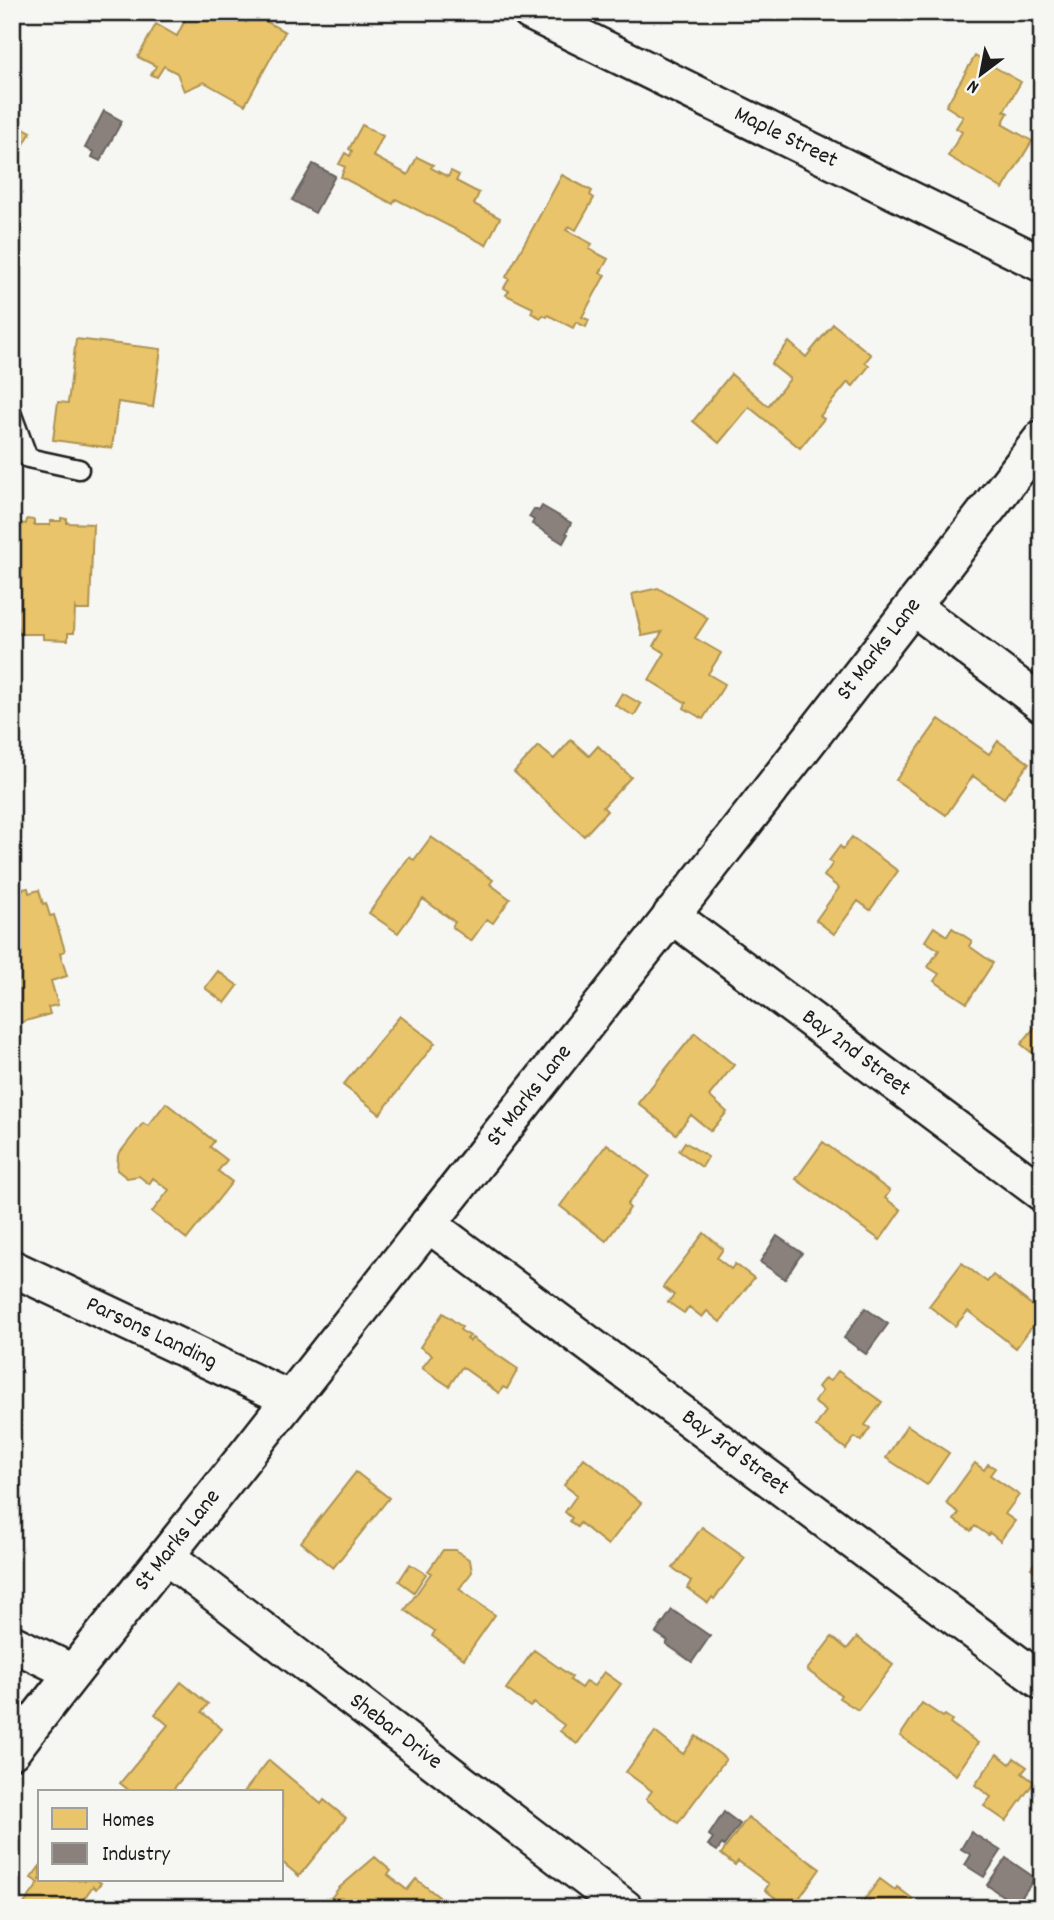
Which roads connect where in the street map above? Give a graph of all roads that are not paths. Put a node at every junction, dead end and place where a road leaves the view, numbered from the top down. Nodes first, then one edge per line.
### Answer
1 (530, 12) edge
2 (1042, 264) edge
3 (12, 415) edge
4 (1042, 438) edge
5 (79, 468) dead end
6 (913, 607) junction
7 (1042, 704) edge
8 (671, 915) junction
9 (1042, 1193) edge
10 (428, 1224) junction
11 (12, 1268) edge
12 (290, 1399) junction
13 (166, 1556) junction
14 (12, 1643) edge
15 (72, 1672) junction
16 (1042, 1682) edge
17 (12, 1751) edge
18 (625, 1908) edge

1 - 2 street, Maple Street
3 - 5 lane
4 - 6 street, St Marks Lane
6 - 7 street
6 - 8 street, St Marks Lane
8 - 9 street, Bay 2nd Street
8 - 10 street, St Marks Lane
10 - 12 street, St Marks Lane
10 - 16 street, Bay 3rd Street
11 - 12 street, Parsons Landing
12 - 13 street, St Marks Lane
13 - 15 street, St Marks Lane
13 - 18 street, Shebar Drive
14 - 15 street
15 - 17 street, St Marks Lane

